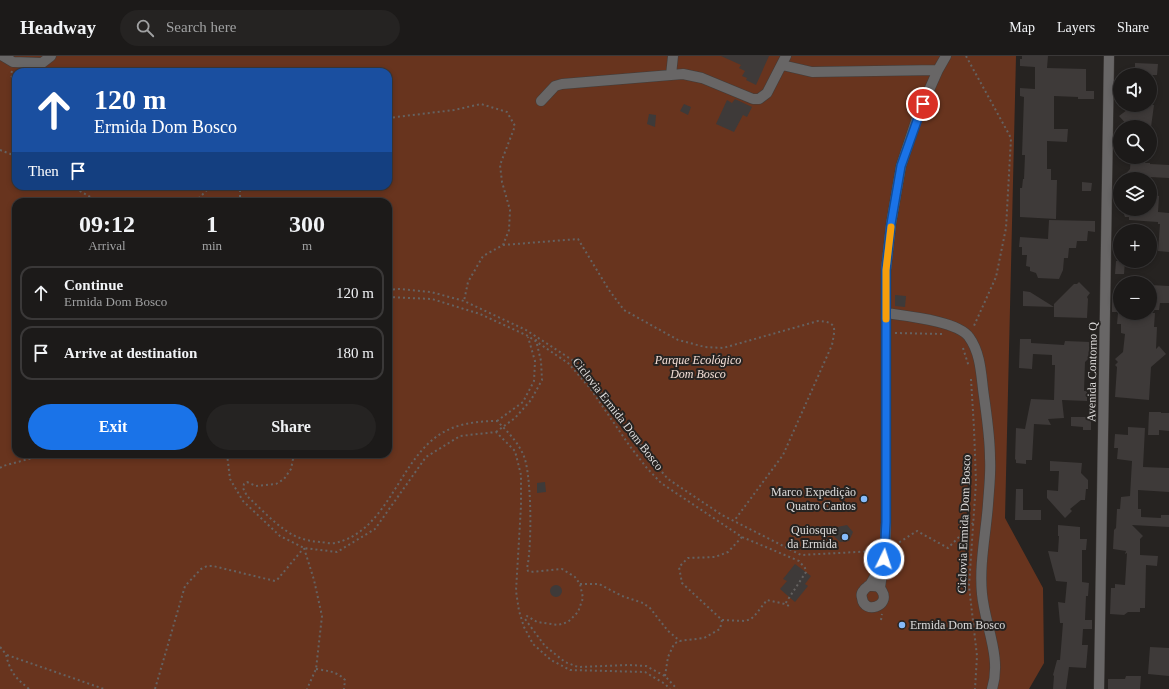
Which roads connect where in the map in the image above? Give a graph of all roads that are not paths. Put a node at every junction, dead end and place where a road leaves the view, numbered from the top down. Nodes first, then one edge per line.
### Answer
1 (3, 56) edge
2 (51, 56) edge
3 (673, 56) edge
4 (946, 56) edge
5 (1110, 56) edge
6 (784, 61) edge
7 (938, 70) junction
8 (671, 75) junction
9 (541, 100) dead end
10 (886, 313) junction
11 (885, 555) junction
12 (868, 586) junction
13 (880, 588) junction
14 (992, 689) edge
15 (1099, 689) edge

1 - 2 street
3 - 8 street
4 - 7 street
5 - 15 street, Avenida Contorno Q
6 - 7 street
6 - 8 street
7 - 10 street
8 - 9 street
10 - 11 street
10 - 14 street
11 - 12 street
11 - 13 street
12 - 13 street
12 - 13 street

